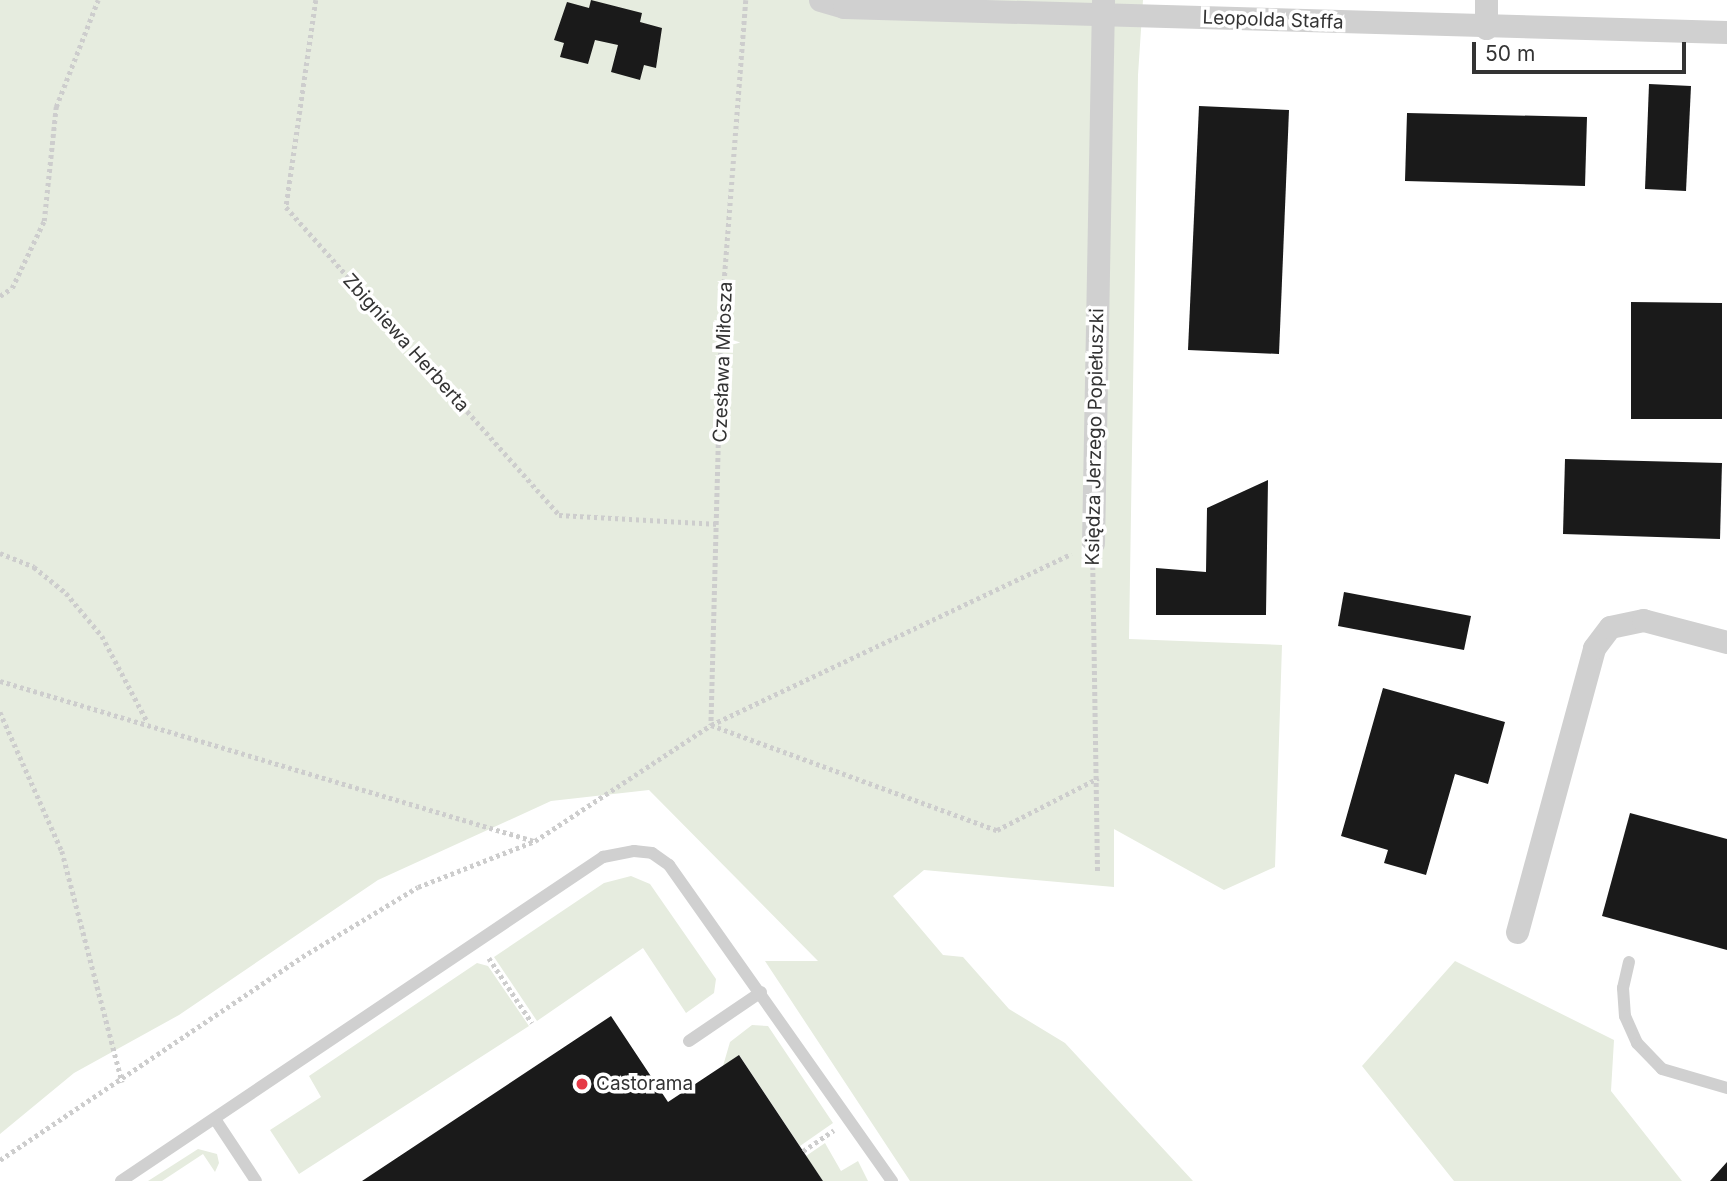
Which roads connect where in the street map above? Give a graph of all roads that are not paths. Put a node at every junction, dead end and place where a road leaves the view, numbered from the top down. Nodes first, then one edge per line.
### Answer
1 (820, 0) edge
2 (1486, 0) edge
3 (1102, 7) edge
4 (1486, 28) junction
5 (1727, 33) edge
6 (1093, 543) road end
7 (1727, 642) edge
8 (1517, 932) dead end
9 (1629, 962) dead end
10 (761, 992) junction
11 (689, 1041) dead end
12 (1727, 1088) edge
13 (215, 1119) junction
14 (121, 1181) edge
15 (256, 1181) edge
16 (892, 1181) edge

1 - 3 street, Leopolda Staffa
2 - 4 street
3 - 4 street, Leopolda Staffa
3 - 6 street, Księdza Jerzego Popiełuszki
4 - 5 street, Leopolda Staffa
7 - 8 street
9 - 12 lane
10 - 11 lane
10 - 13 lane
10 - 16 lane
13 - 14 lane
13 - 15 lane

